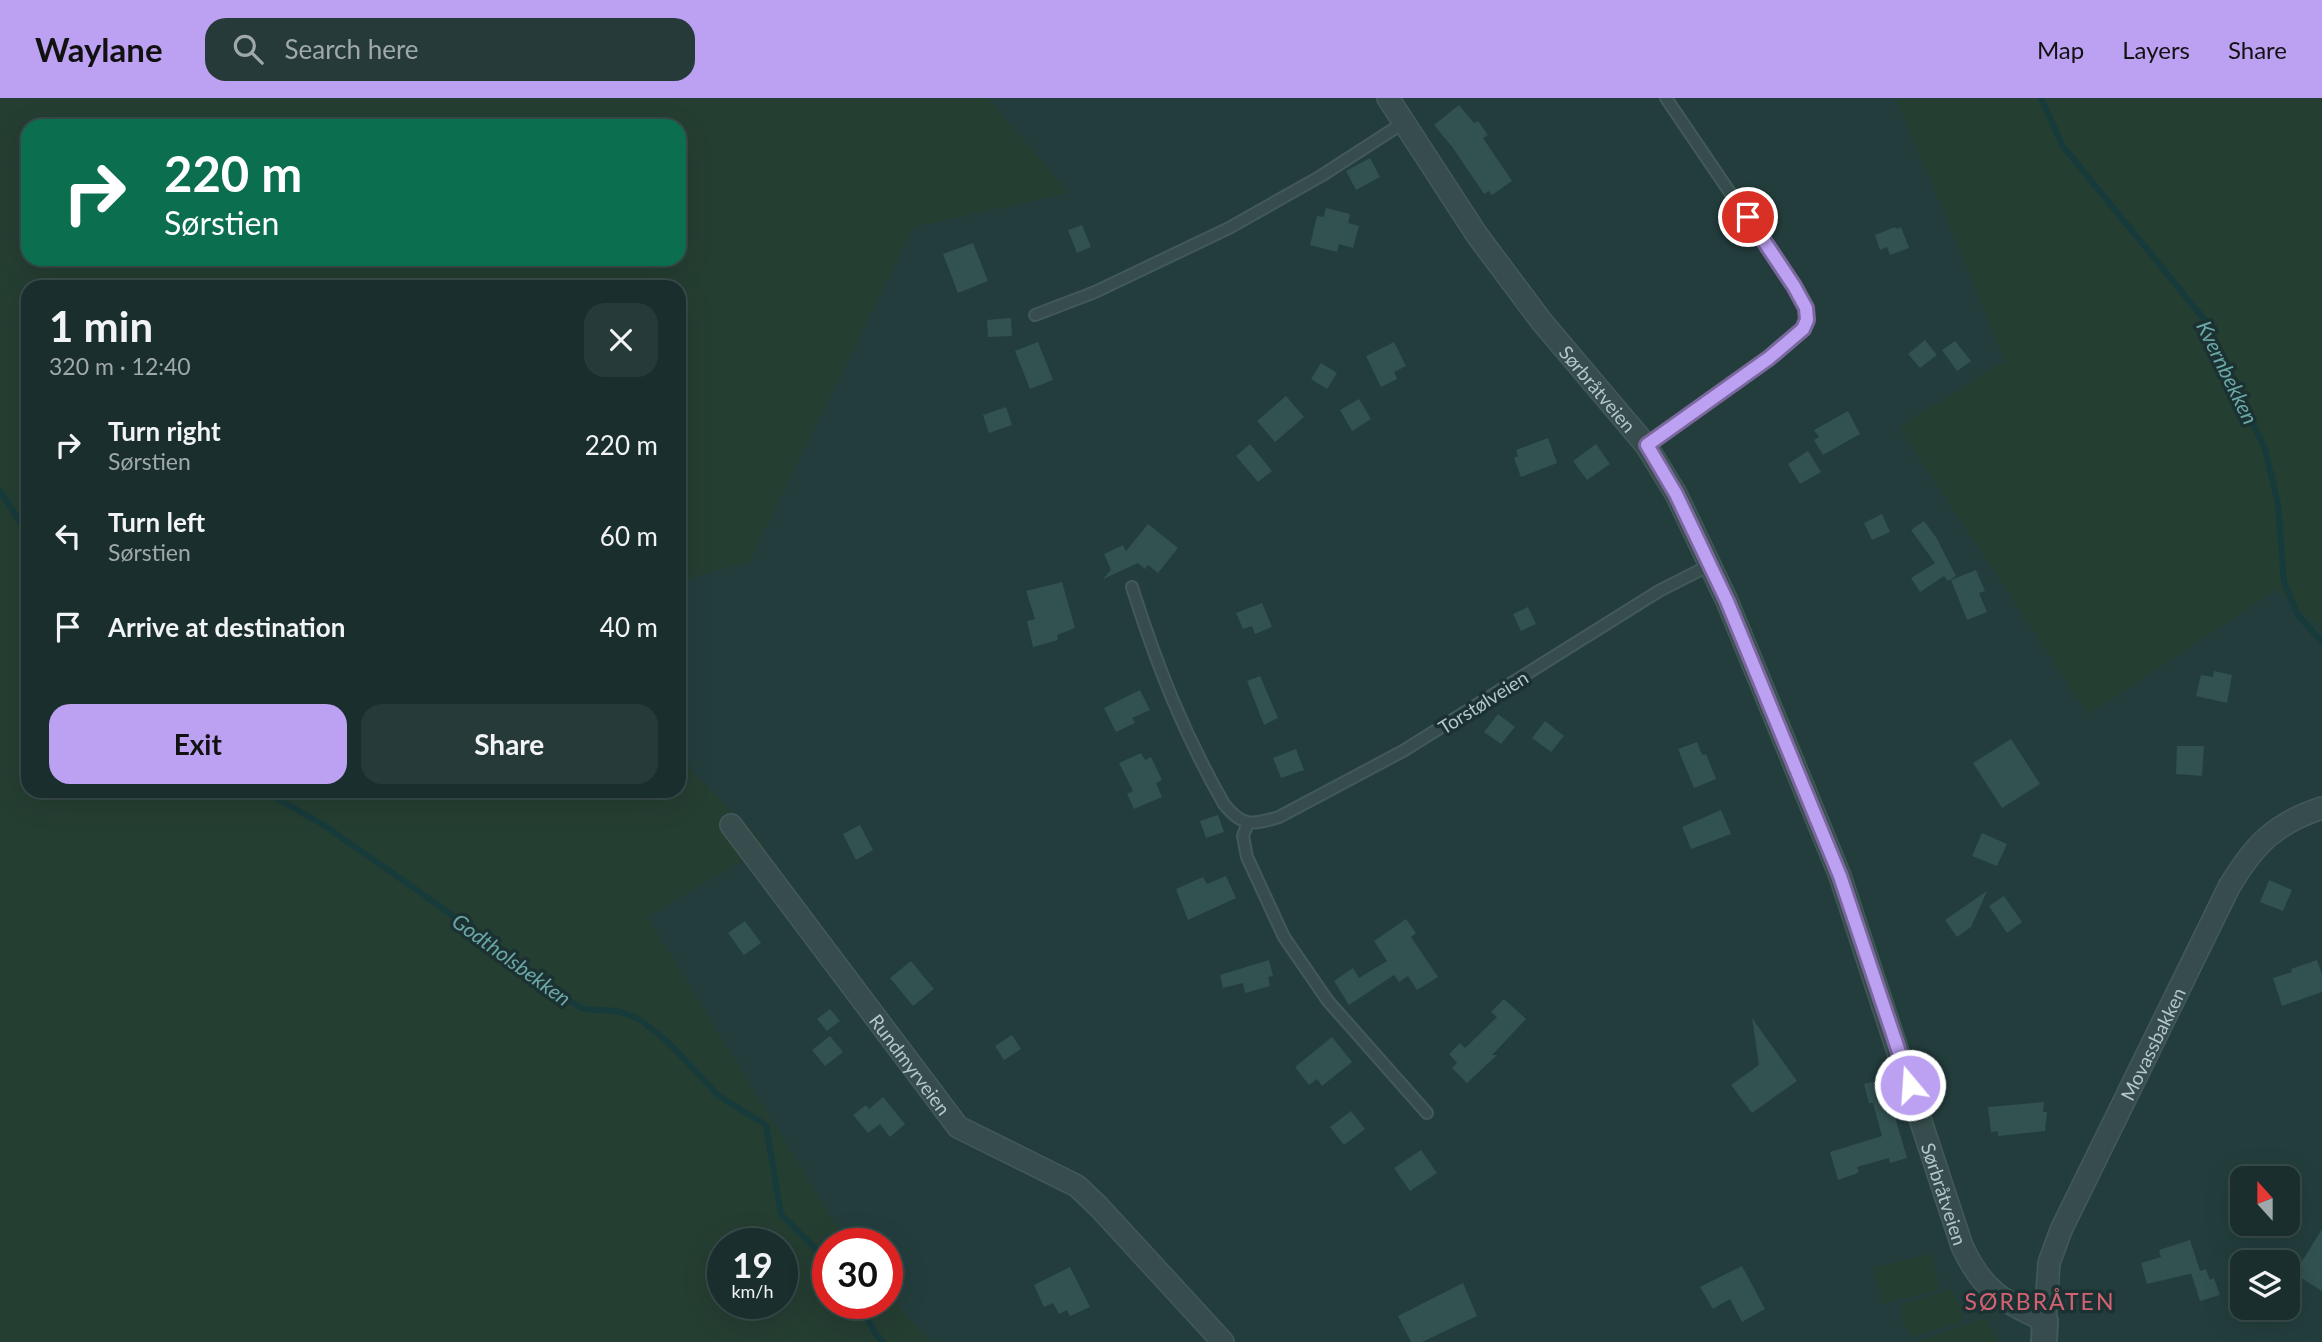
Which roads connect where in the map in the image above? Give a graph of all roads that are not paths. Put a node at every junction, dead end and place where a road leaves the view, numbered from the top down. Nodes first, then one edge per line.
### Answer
1 (1388, 98) edge
2 (1665, 98) edge
3 (1403, 123) junction
4 (1035, 315) dead end
5 (1647, 445) junction
6 (1710, 565) junction
7 (1132, 587) dead end
8 (2322, 808) edge
9 (1248, 823) junction
10 (731, 825) dead end
11 (1426, 1113) dead end
12 (2045, 1332) edge
13 (1223, 1342) edge

1 - 3 street, Sørbråtveien
2 - 5 lane
3 - 4 lane
3 - 5 street, Sørbråtveien
5 - 6 street, Sørbråtveien
6 - 9 lane, Torstølveien
6 - 12 street, Sørbråtveien
7 - 9 lane
8 - 12 street, Movassbakken
9 - 11 lane
10 - 13 street, Rundmyrveien

